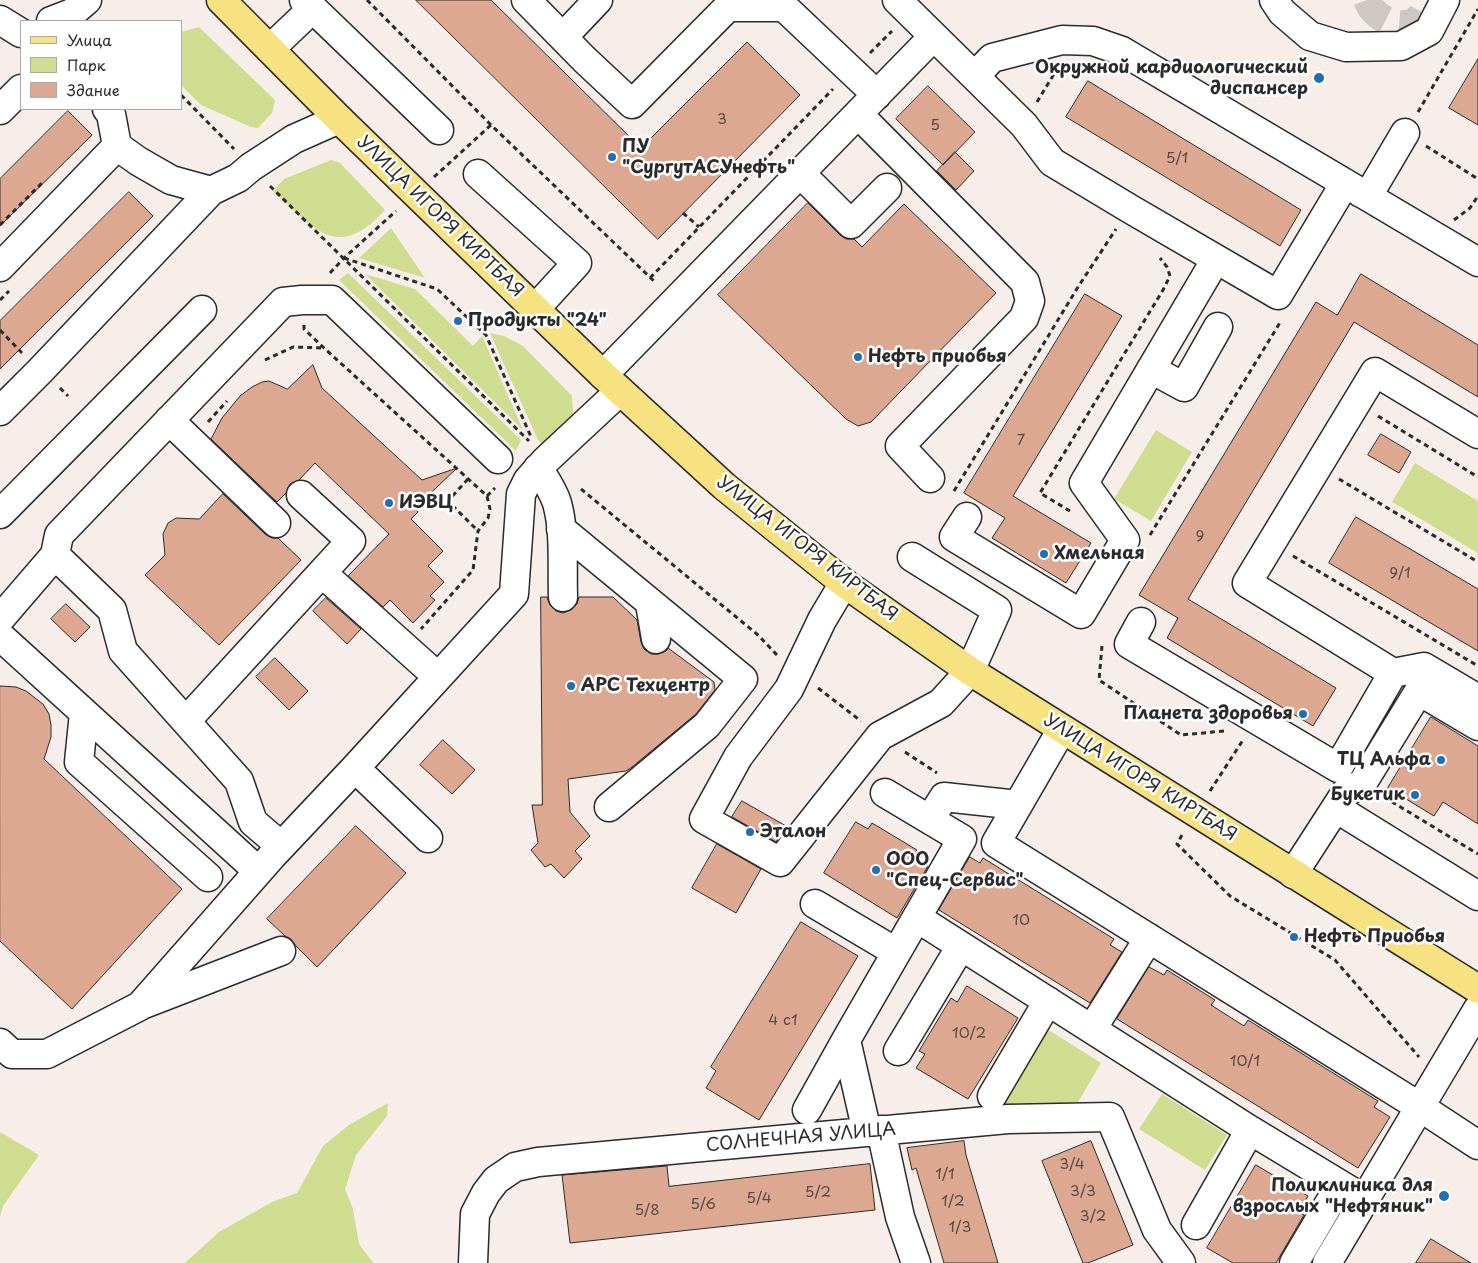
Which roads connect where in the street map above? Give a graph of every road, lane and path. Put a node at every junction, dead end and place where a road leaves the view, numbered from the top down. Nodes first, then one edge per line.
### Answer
1 (87, 0) edge
2 (221, 0) edge
3 (367, 0) edge
4 (526, 0) edge
5 (598, 0) edge
6 (1274, 0) edge
7 (1445, 0) edge
8 (309, 4) edge
9 (904, 6) edge
10 (1478, 9) edge
11 (0, 20) edge
12 (54, 20) edge
13 (20, 31) edge
14 (562, 37) junction
15 (933, 37) junction
16 (1062, 40) junction
17 (270, 49) junction
18 (851, 70) junction
19 (974, 76) junction
20 (20, 90) edge
21 (182, 96) edge
22 (867, 104) junction
23 (0, 110) edge
24 (108, 110) edge
25 (339, 119) junction
26 (1024, 125) junction
27 (439, 130) dead end
28 (1406, 134) junction
29 (117, 146) junction
30 (251, 167) junction
31 (800, 173) junction
32 (478, 174) dead end
33 (1478, 179) edge
34 (887, 188) dead end
35 (1353, 188) junction
36 (211, 191) junction
37 (1132, 210) junction
38 (683, 213) dead end
39 (699, 228) junction
40 (1475, 254) edge
41 (344, 258) junction
42 (1216, 259) junction
43 (0, 266) edge
44 (650, 278) junction
45 (681, 296) junction
46 (302, 300) junction
47 (535, 309) junction
48 (202, 310) dead end
49 (1283, 319) dead end
50 (1218, 327) dead end
51 (324, 348) junction
52 (262, 361) dead end
53 (1151, 369) junction
54 (612, 383) junction
55 (230, 398) dead end
56 (1356, 403) junction
57 (0, 411) edge
58 (169, 420) junction
59 (1478, 434) edge
60 (191, 441) junction
61 (498, 459) dead end
62 (539, 459) junction
63 (1317, 466) junction
64 (1478, 477) edge
65 (930, 478) dead end
66 (468, 479) junction
67 (576, 485) dead end
68 (301, 495) dead end
69 (959, 506) joint
70 (0, 514) edge
71 (276, 523) dead end
72 (561, 529) junction
73 (478, 531) junction
74 (1149, 537) dead end
75 (1271, 543) junction
76 (55, 555) junction
77 (912, 557) dead end
78 (1478, 562) edge
79 (322, 573) junction
80 (844, 583) junction
81 (563, 597) dead end
82 (650, 604) junction
83 (0, 619) edge
84 (1141, 622) dead end
85 (0, 636) edge
86 (1102, 638) dead end
87 (656, 639) dead end
88 (404, 648) junction
89 (1478, 666) edge
90 (970, 671) junction
91 (797, 672) junction
92 (1393, 673) junction
93 (438, 677) junction
94 (1478, 699) edge
95 (84, 713) junction
96 (186, 721) junction
97 (1478, 726) edge
98 (1062, 729) junction
99 (1231, 731) dead end
100 (880, 736) junction
101 (1245, 738) dead end
102 (355, 768) junction
103 (943, 776) dead end
104 (1362, 784) junction
105 (885, 793) dead end
106 (1018, 805) junction
107 (609, 807) dead end
108 (1336, 808) junction
109 (1196, 813) junction
110 (930, 819) junction
111 (428, 838) dead end
112 (281, 846) junction
113 (1478, 854) edge
114 (258, 871) junction
115 (1293, 874) junction
116 (208, 877) dead end
117 (1478, 896) edge
118 (815, 904) dead end
119 (926, 923) dead end
120 (1149, 938) junction
121 (961, 946) junction
122 (281, 951) dead end
123 (896, 952) junction
124 (1478, 989) edge
125 (1048, 1001) junction
126 (140, 1006) junction
127 (1478, 1009) edge
128 (1092, 1029) junction
129 (846, 1040) junction
130 (0, 1043) edge
131 (898, 1051) dead end
132 (1438, 1078) junction
133 (992, 1096) dead end
134 (1420, 1107) junction
135 (807, 1110) dead end
136 (1250, 1130) junction
137 (874, 1131) junction
138 (1478, 1145) edge
139 (1340, 1185) junction
140 (1364, 1200) junction
141 (1196, 1225) dead end
142 (473, 1263) edge
143 (916, 1263) edge
144 (1181, 1263) edge
145 (1294, 1263) edge
146 (1326, 1263) edge

1 - 12 street
2 - 17 main road, УЛИЦА ИГОРЯ КИРТБАЯ
3 - 44 path
4 - 14 street
5 - 14 street
6 - 7 street
8 - 17 street
8 - 27 street
9 - 15 street
9 - 18 path
10 - 28 path
11 - 13 street
14 - 18 street
15 - 19 street
15 - 22 street
16 - 19 street
16 - 26 path
16 - 35 street
17 - 25 main road, УЛИЦА ИГОРЯ КИРТБАЯ
18 - 22 street
18 - 39 path
19 - 26 street
20 - 23 street
21 - 30 path
22 - 31 street
22 - 65 street
24 - 29 street
25 - 30 street
25 - 47 main road, УЛИЦА ИГОРЯ КИРТБАЯ
26 - 37 street
28 - 33 path
28 - 35 street
29 - 36 street
29 - 43 street
30 - 36 street
30 - 41 path
31 - 34 street
31 - 45 street
32 - 47 street
35 - 40 street
35 - 42 street
36 - 57 street
37 - 42 street
37 - 69 path
38 - 39 path
39 - 44 path
41 - 46 path
41 - 62 path
41 - 62 path
42 - 53 street
44 - 45 path
45 - 54 street
46 - 51 path
46 - 58 street
46 - 61 street
47 - 54 main road, УЛИЦА ИГОРЯ КИРТБАЯ
48 - 70 street
49 - 74 path
50 - 53 street
51 - 52 path
51 - 66 path
53 - 69 street
54 - 62 street
54 - 80 main road, УЛИЦА ИГОРЯ КИРТБАЯ
55 - 60 path
56 - 59 street
56 - 63 street
56 - 64 path
58 - 60 street
58 - 76 street
60 - 71 street
62 - 72 street
62 - 93 street
63 - 75 street
63 - 78 path
66 - 73 path
66 - 73 path
67 - 91 path
68 - 79 street
72 - 81 street
72 - 82 street
73 - 88 path
75 - 89 path
75 - 92 street
76 - 83 street
76 - 96 street
77 - 90 street
79 - 88 street
79 - 96 street
80 - 90 main road, УЛИЦА ИГОРЯ КИРТБАЯ
80 - 91 street
82 - 87 street
82 - 107 street
84 - 92 street
85 - 95 street
86 - 99 path
88 - 93 street
90 - 98 main road, УЛИЦА ИГОРЯ КИРТБАЯ
90 - 100 street
91 - 100 path
91 - 100 street
92 - 94 street
93 - 102 street
95 - 114 street
95 - 116 street
96 - 112 street
97 - 104 street
98 - 106 street
98 - 109 main road, УЛИЦА ИГОРЯ КИРТБАЯ
100 - 103 path
101 - 109 path
102 - 111 street
102 - 112 street
104 - 108 street
104 - 113 path
105 - 110 street
106 - 110 street
106 - 120 street
108 - 115 street
108 - 117 street
109 - 115 main road, УЛИЦА ИГОРЯ КИРТБАЯ
109 - 132 path
110 - 123 street
112 - 114 street
114 - 126 street
115 - 124 main road, УЛИЦА ИГОРЯ КИРТБАЯ
118 - 123 street
119 - 121 street
120 - 128 street
120 - 134 street
121 - 125 street
121 - 131 street
122 - 126 street
123 - 129 street
125 - 128 street
125 - 133 street
126 - 130 street
127 - 132 street
128 - 136 street
129 - 135 street
129 - 137 street
132 - 134 street
134 - 138 street
134 - 140 street
136 - 139 street
136 - 141 street
137 - 142 street, СОЛНЕЧНАЯ УЛИЦА
137 - 143 street
137 - 144 street, СОЛНЕЧНАЯ УЛИЦА
139 - 140 street
139 - 145 street
140 - 146 street

